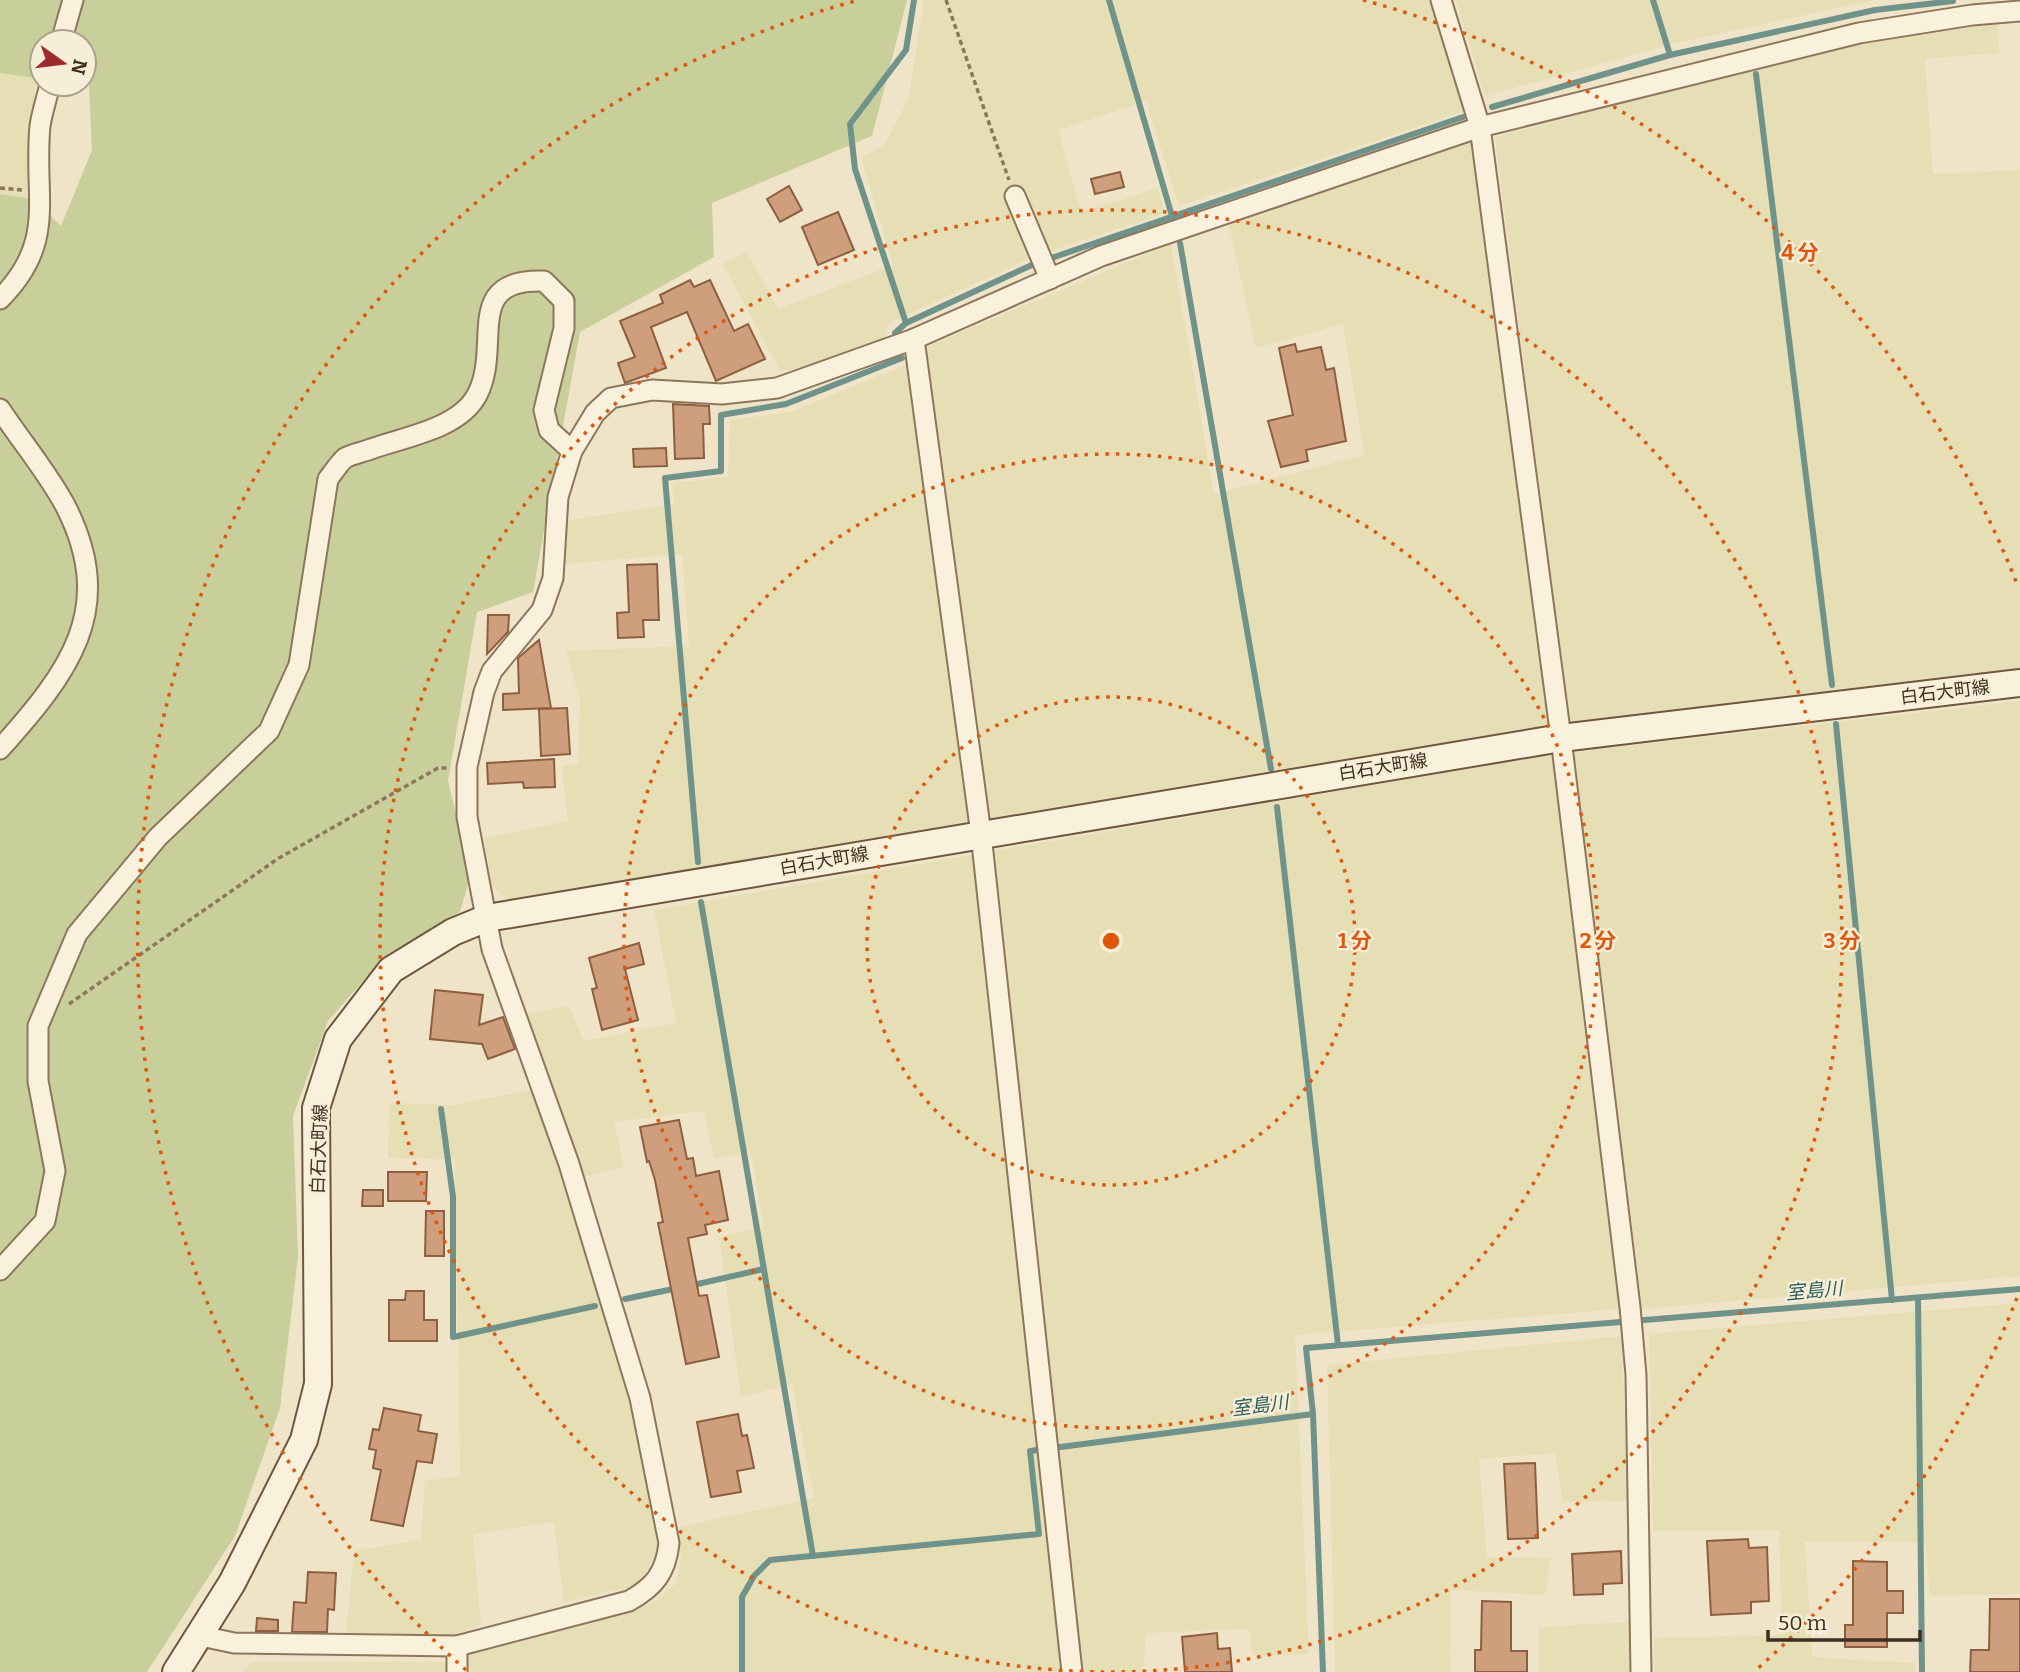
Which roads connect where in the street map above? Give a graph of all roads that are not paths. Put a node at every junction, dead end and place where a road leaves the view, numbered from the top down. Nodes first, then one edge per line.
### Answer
1 (74, 0) edge
2 (1441, 0) edge
3 (1971, 7) edge
4 (2020, 11) edge
5 (65, 28) edge
6 (47, 98) edge
7 (1480, 127) junction
8 (1015, 196) road end
9 (1044, 267) junction
10 (0, 299) edge
11 (914, 339) junction
12 (0, 409) edge
13 (572, 451) junction
14 (2020, 683) edge
15 (1561, 738) junction
16 (0, 749) edge
17 (981, 834) junction
18 (487, 918) junction
19 (0, 1269) edge
20 (201, 1636) junction
21 (457, 1646) junction
22 (176, 1672) edge
23 (457, 1672) edge
24 (1072, 1672) edge
25 (1641, 1672) edge

1 - 5 street
2 - 7 street
3 - 4 street
3 - 7 street
6 - 10 street
7 - 9 street
7 - 15 street
8 - 9 street
9 - 11 street
11 - 13 street
11 - 17 street
12 - 16 street
13 - 18 street
13 - 19 street
14 - 15 main road, 白石大町線
15 - 17 main road, 白石大町線
15 - 25 street
17 - 18 main road, 白石大町線
17 - 24 street
18 - 20 main road, 白石大町線
18 - 21 street
20 - 21 street
20 - 22 main road, 白石大町線
21 - 23 street

